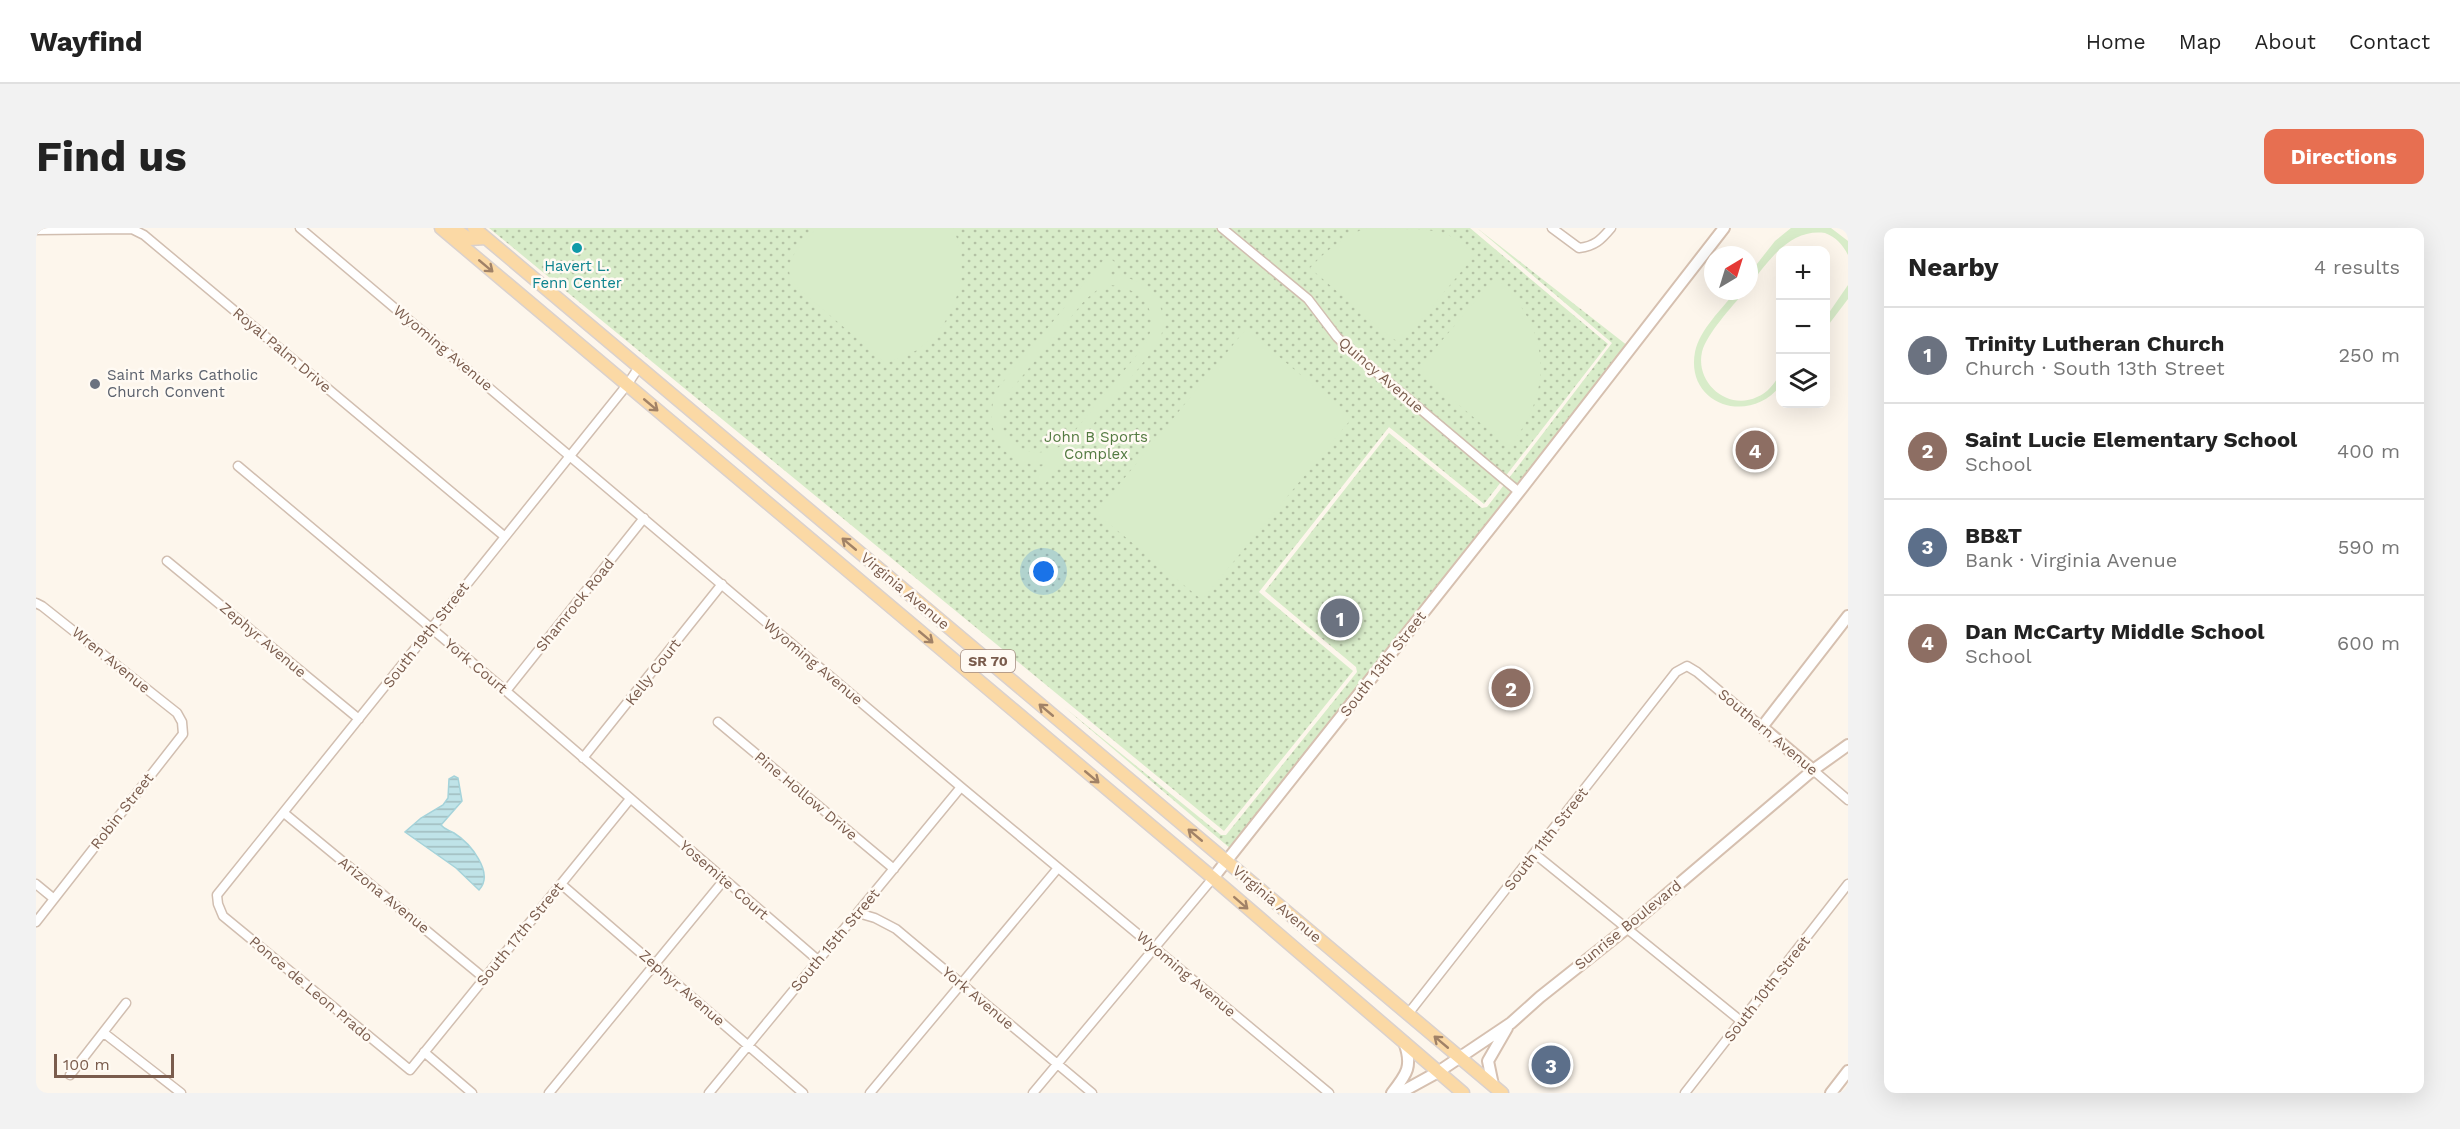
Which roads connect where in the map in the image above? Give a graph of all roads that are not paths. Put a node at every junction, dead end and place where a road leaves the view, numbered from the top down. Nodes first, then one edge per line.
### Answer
1 (300, 228) edge
2 (441, 228) edge
3 (453, 228) edge
4 (474, 228) edge
5 (1222, 228) edge
6 (1552, 228) edge
7 (1611, 228) edge
8 (1724, 228) edge
9 (132, 229) edge
10 (36, 230) edge
11 (486, 238) junction
12 (639, 367) junction
13 (627, 385) junction
14 (570, 454) junction
15 (238, 466) dead end
16 (1519, 492) junction
17 (644, 518) junction
18 (504, 536) junction
19 (167, 561) dead end
20 (722, 584) junction
21 (36, 603) edge
22 (1848, 616) edge
23 (431, 628) junction
24 (981, 656) junction
25 (1687, 666) joint
26 (967, 672) junction
27 (506, 691) junction
28 (359, 719) junction
29 (182, 722) joint
30 (718, 722) dead end
31 (1762, 727) junction
32 (1848, 745) edge
33 (583, 758) junction
34 (1813, 770) junction
35 (961, 787) junction
36 (630, 799) junction
37 (1848, 800) edge
38 (284, 813) junction
39 (1535, 854) junction
40 (1226, 861) junction
41 (1058, 868) junction
42 (894, 869) junction
43 (1213, 878) junction
44 (724, 880) junction
45 (36, 884) edge
46 (561, 884) junction
47 (1848, 884) edge
48 (53, 898) junction
49 (218, 904) joint
50 (858, 912) junction
51 (36, 922) edge
52 (1627, 928) junction
53 (1154, 948) junction
54 (819, 961) junction
55 (654, 965) junction
56 (484, 978) junction
57 (961, 984) junction
58 (126, 1004) dead end
59 (1408, 1014) junction
60 (1741, 1021) junction
61 (1510, 1023) junction
62 (104, 1033) junction
63 (1404, 1042) junction
64 (748, 1046) junction
65 (424, 1052) junction
66 (1459, 1057) junction
67 (1058, 1064) junction
68 (410, 1070) joint
69 (1848, 1071) edge
70 (1438, 1072) junction
71 (70, 1075) dead end
72 (1497, 1089) edge
73 (181, 1093) edge
74 (472, 1093) edge
75 (549, 1093) edge
76 (708, 1093) edge
77 (803, 1093) edge
78 (870, 1093) edge
79 (1033, 1093) edge
80 (1092, 1093) edge
81 (1329, 1093) edge
82 (1392, 1093) edge
83 (1400, 1093) edge
84 (1463, 1093) edge
85 (1685, 1093) edge
86 (1831, 1093) edge

1 - 14 street, Wyoming Avenue
2 -> 13 main road, Virginia Avenue / SR 70
3 - 11 main road
4 - 11 main road, Virginia Avenue / SR 70
5 - 16 street, Quincy Avenue
6 - 7 street
8 - 16 street, South 13th Street
9 - 10 street, Royal Palm Drive
9 - 18 street, Royal Palm Drive
11 - 12 main road, Virginia Avenue / SR 70
12 - 13 street, South 19th Street
24 -> 12 main road, Virginia Avenue / SR 70
13 - 14 street, South 19th Street
13 -> 26 main road, Virginia Avenue / SR 70
14 - 17 street, Wyoming Avenue
14 - 18 street, South 19th Street
15 - 23 street, York Court
16 - 40 street, South 13th Street
17 - 20 street, Wyoming Avenue
17 - 27 street, Shamrock Road
18 - 23 street, South 19th Street
19 - 28 street, Zephyr Avenue
20 - 33 street, Kelly Court
20 - 35 street, Wyoming Avenue
21 - 29 street, Wren Avenue
22 - 31 street
23 - 27 street, York Court
23 - 28 street, South 19th Street
24 - 26 street
40 -> 24 main road, Virginia Avenue / SR 70
25 - 31 street, Southern Avenue
25 - 39 street, South 11th Street
26 -> 43 main road, Virginia Avenue / SR 70
27 - 33 street, York Court
28 - 38 street, South 19th Street
29 - 48 street, Robin Street
30 - 42 street, Pine Hollow Drive
31 - 34 street, Southern Avenue
32 - 34 street, Sunrise Boulevard
33 - 36 street, York Court
34 - 37 street, Southern Avenue
34 - 52 street, Sunrise Boulevard
35 - 41 street, Wyoming Avenue
35 - 42 street, South 15th Street
36 - 44 street, Yosemite Court
36 - 46 street, South 17th Street
38 - 49 street, South 19th Street
38 - 56 street, Arizona Avenue
39 - 52 street
39 - 59 street, South 11th Street
40 - 43 street, South 13th Street
40 - 59 main road, Virginia Avenue / SR 70
41 - 53 street, Wyoming Avenue
41 - 57 street
42 - 50 street, South 15th Street
43 - 53 street, South 13th Street
43 -> 63 main road, Virginia Avenue / SR 70
44 - 54 street, Yosemite Court
44 - 55 street
45 - 48 street
46 - 55 street, Zephyr Avenue
46 - 56 street, South 17th Street
47 - 60 street, South 10th Street
48 - 51 street, Robin Street
49 - 68 street, Ponce de Leon Prado
50 - 54 street, South 15th Street
50 - 57 street, York Avenue
52 - 60 street
52 - 61 street, Sunrise Boulevard
53 - 67 street, South 13th Street
53 - 81 street, Wyoming Avenue
54 - 64 street, South 15th Street
55 - 64 street, Zephyr Avenue
55 - 75 street
56 - 65 street, South 17th Street
57 - 67 street, York Avenue
57 - 78 street
58 - 62 street
66 -> 59 main road, Virginia Avenue / SR 70
60 - 85 street, South 10th Street
61 - 66 street, Sunrise Boulevard
61 - 72 street
62 - 71 street
62 - 73 street
63 - 70 main road, Virginia Avenue / SR 70
63 - 82 street
64 - 76 street, South 15th Street
64 - 77 street, Zephyr Avenue
65 - 68 street, South 17th Street
65 - 74 street
66 - 70 street, Sunrise Boulevard
66 - 72 main road, Virginia Avenue / SR 70
67 - 79 street, South 13th Street
67 - 80 street, York Avenue
69 - 86 street
70 - 83 street, Sunrise Boulevard
70 - 84 main road, Virginia Avenue / SR 70

